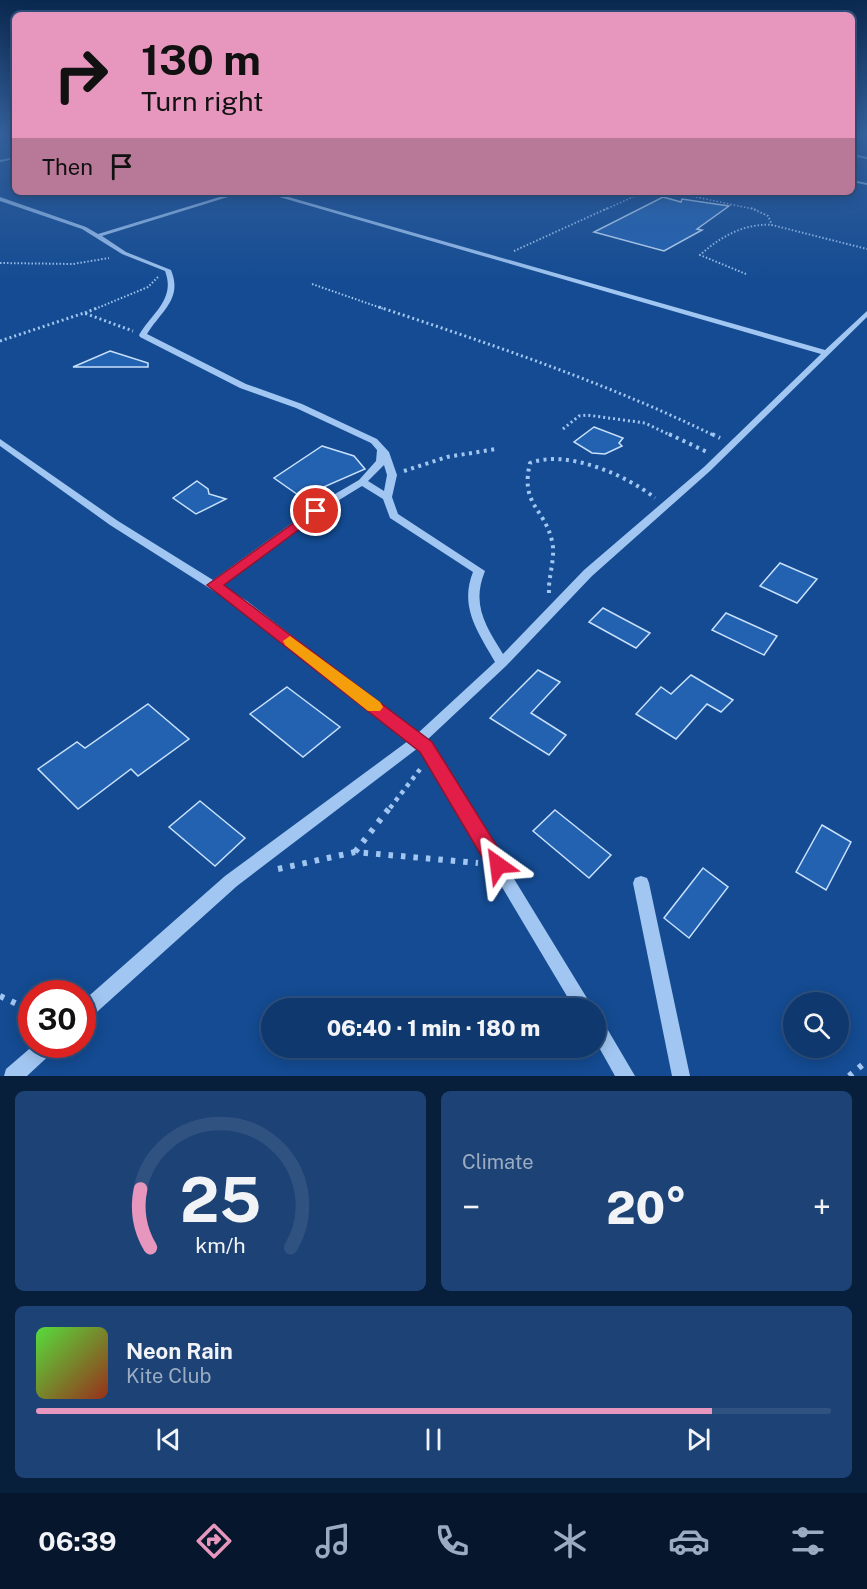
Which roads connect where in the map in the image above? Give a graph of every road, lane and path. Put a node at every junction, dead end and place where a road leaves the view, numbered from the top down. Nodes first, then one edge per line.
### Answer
1 (231, 195) edge
2 (275, 195) edge
3 (637, 195) edge
4 (686, 195) edge
5 (0, 199) edge
6 (772, 225) junction
7 (97, 237) junction
8 (867, 249) edge
9 (124, 254) junction
10 (497, 259) junction
11 (0, 264) edge
12 (168, 270) junction
13 (746, 274) dead end
14 (312, 284) dead end
15 (867, 313) edge
16 (84, 314) junction
17 (143, 335) junction
18 (0, 341) edge
19 (826, 353) junction
20 (563, 429) dead end
21 (0, 442) edge
22 (731, 444) junction
23 (381, 446) junction
24 (496, 448) dead end
25 (718, 456) junction
26 (392, 475) junction
27 (362, 482) junction
28 (387, 497) junction
29 (664, 506) junction
30 (214, 585) junction
31 (551, 612) junction
32 (502, 663) junction
33 (418, 741) junction
34 (432, 755) junction
35 (355, 852) junction
36 (498, 865) junction
37 (272, 870) dead end
38 (641, 883) dead end
39 (0, 996) edge
40 (578, 998) edge
41 (96, 1002) edge
42 (18, 1004) edge
43 (606, 1043) edge
44 (33, 1058) edge
45 (867, 1060) edge
46 (13, 1076) edge
47 (626, 1076) edge
48 (681, 1076) edge
49 (849, 1076) edge

1 - 7 street
2 - 10 street
3 - 10 path
4 - 6 path
5 - 7 street
6 - 8 path
6 - 13 path
7 - 9 street
9 - 11 path
9 - 12 street
10 - 19 street
12 - 16 path
12 - 17 street
14 - 22 path
15 - 19 street
16 - 17 path
16 - 18 path
17 - 23 street
19 - 22 street
20 - 25 path
21 - 30 street
22 - 25 street
23 - 26 street
23 - 27 street
24 - 26 path
25 - 29 street
26 - 28 street
27 - 28 street
27 - 30 street
28 - 32 street
29 - 31 street
29 - 31 path
30 - 33 street
31 - 32 street
32 - 33 street
33 - 34 street
33 - 41 street
34 - 35 path
34 - 36 street
35 - 36 path
35 - 37 path
36 - 40 street
38 - 48 street
39 - 42 path
43 - 47 street
44 - 46 street
45 - 49 path

